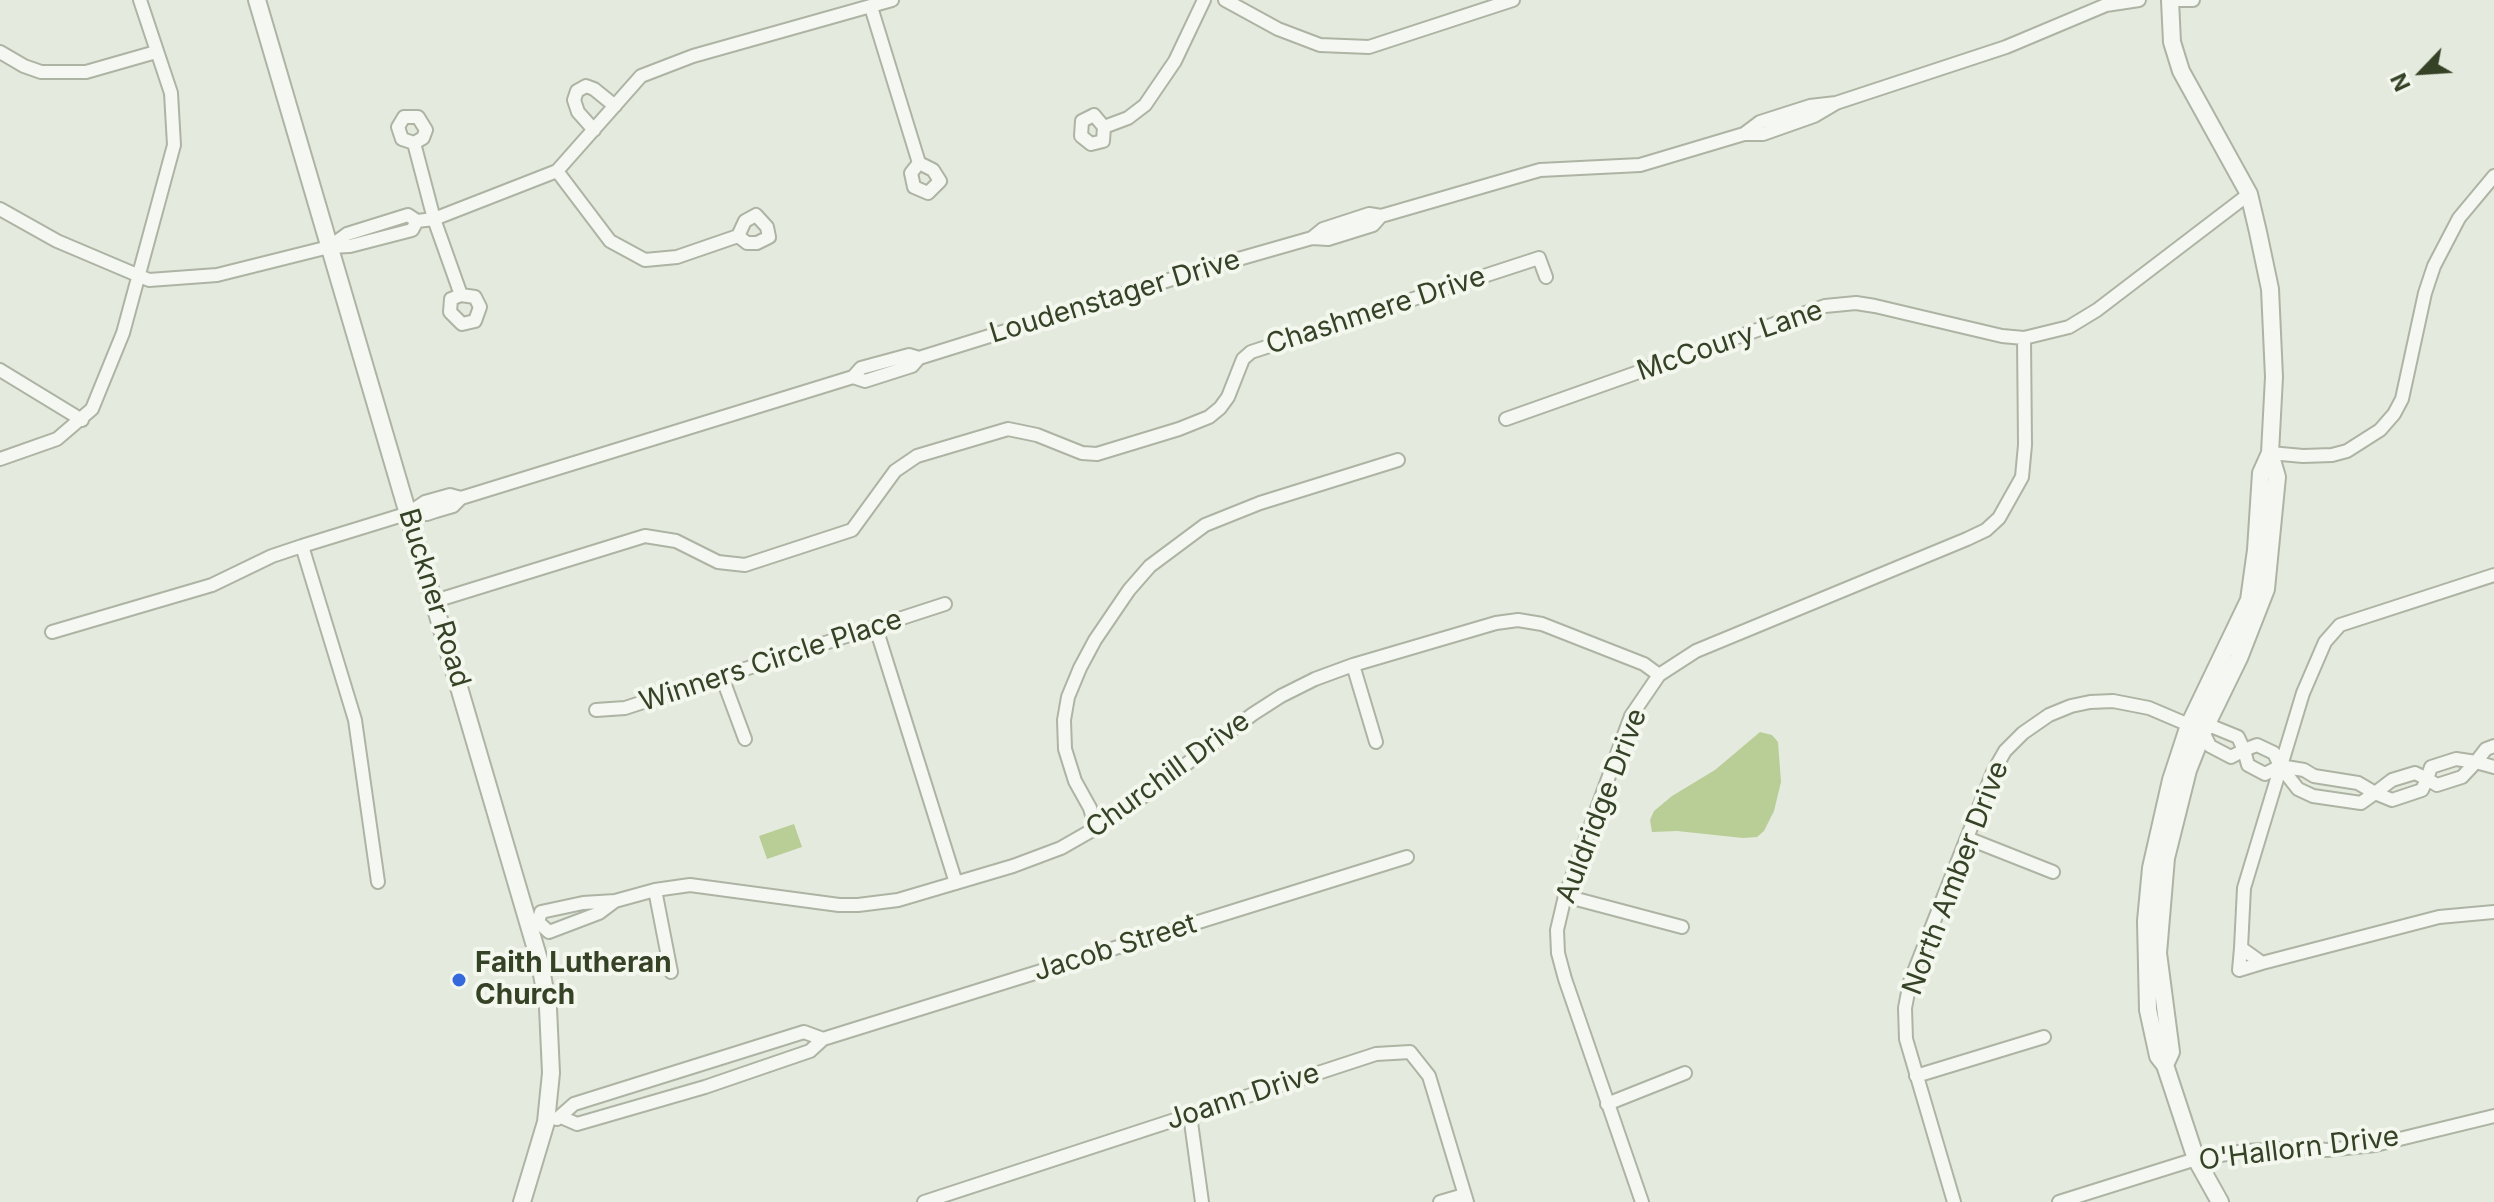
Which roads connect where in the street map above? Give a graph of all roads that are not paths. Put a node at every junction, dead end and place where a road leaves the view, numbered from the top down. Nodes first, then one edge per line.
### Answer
1 (140, 0) edge
2 (257, 0) edge
3 (892, 0) edge
4 (1204, 0) edge
5 (1225, 0) edge
6 (1513, 0) edge
7 (2139, 0) edge
8 (2170, 0) edge
9 (2177, 0) edge
10 (2193, 0) edge
11 (871, 7) junction
12 (0, 52) edge
13 (156, 52) junction
14 (615, 106) junction
15 (1104, 127) dead end
16 (594, 130) junction
17 (414, 143) dead end
18 (919, 163) dead end
19 (557, 171) junction
20 (2494, 176) edge
21 (2249, 194) junction
22 (0, 209) edge
23 (434, 219) junction
24 (738, 236) dead end
25 (329, 247) junction
26 (136, 277) junction
27 (1546, 277) dead end
28 (461, 295) dead end
29 (2024, 338) junction
30 (0, 370) edge
31 (1506, 419) dead end
32 (82, 420) junction
33 (2270, 453) junction
34 (0, 459) edge
35 (1398, 460) dead end
36 (409, 513) junction
37 (302, 546) junction
38 (2494, 575) edge
39 (435, 601) junction
40 (945, 604) dead end
41 (876, 628) junction
42 (52, 632) dead end
43 (1353, 665) junction
44 (1659, 675) junction
45 (722, 677) junction
46 (596, 710) dead end
47 (2196, 729) junction
48 (745, 739) dead end
49 (1376, 742) dead end
50 (2494, 746) edge
51 (2244, 750) junction
52 (2476, 762) junction
53 (2280, 766) junction
54 (2494, 767) edge
55 (2427, 779) junction
56 (2375, 793) junction
57 (1096, 829) junction
58 (1967, 838) junction
59 (1407, 857) dead end
60 (2053, 872) dead end
61 (378, 882) dead end
62 (956, 883) junction
63 (655, 890) junction
64 (1565, 896) junction
65 (615, 901) junction
66 (2494, 912) edge
67 (534, 923) junction
68 (1682, 927) dead end
69 (2241, 948) junction
70 (2262, 963) junction
71 (671, 972) dead end
72 (2044, 1037) dead end
73 (823, 1039) junction
74 (1685, 1073) dead end
75 (1916, 1076) junction
76 (1607, 1104) junction
77 (1190, 1115) junction
78 (2494, 1116) edge
79 (553, 1120) junction
80 (2196, 1159) junction
81 (1466, 1198) edge
82 (522, 1202) edge
83 (924, 1202) edge
84 (1202, 1202) edge
85 (1440, 1202) edge
86 (1642, 1202) edge
87 (1954, 1202) edge
88 (2059, 1202) edge
89 (2220, 1202) edge

1 - 13 street
2 - 25 street, Buckner Road
3 - 11 street
4 - 15 street
5 - 6 street
7 - 36 street, Loudenstager Drive
8 - 21 street
9 - 10 street
11 - 14 street
11 - 18 street
12 - 13 street
13 - 26 street
14 - 16 street
14 - 16 street
16 - 19 street
17 - 23 street
19 - 23 street
19 - 24 street
20 - 33 street
21 - 29 street, McCoury Lane
21 - 33 street
22 - 26 street
23 - 25 street
23 - 28 street
25 - 26 street
25 - 36 street, Buckner Road
26 - 32 street
27 - 39 street, Chashmere Drive
29 - 31 street, McCoury Lane
29 - 44 street, Auldridge Drive
30 - 32 street
32 - 34 street
33 - 47 street
35 - 57 street
36 - 37 street, Loudenstager Drive
36 - 39 street, Buckner Road
37 - 42 street, Loudenstager Drive
37 - 61 street
38 - 53 street
39 - 67 street, Buckner Road
40 - 41 street, Winners Circle Place
41 - 45 street, Winners Circle Place
41 - 62 street
43 - 44 street, Churchill Drive
43 - 49 street
43 - 57 street, Churchill Drive
44 - 64 street, Auldridge Drive
45 - 46 street, Winners Circle Place
45 - 48 street
47 - 51 street
47 - 51 street
47 - 58 street, North Amber Drive
47 - 80 street
50 - 52 street
51 - 53 street
51 - 53 street
52 - 54 street
52 - 55 street
52 - 55 street
53 - 56 street
53 - 56 street
53 - 69 street
55 - 56 street
55 - 56 street
57 - 62 street, Churchill Drive
58 - 60 street
58 - 75 street, North Amber Drive
59 - 73 street, Jacob Street
62 - 63 street, Churchill Drive
63 - 65 street, Churchill Drive
63 - 71 street
64 - 68 street
64 - 76 street, Auldridge Drive
65 - 67 street, Churchill Drive
65 - 67 street, Churchill Drive
66 - 70 street
67 - 79 street, Buckner Road
69 - 70 street
69 - 70 street
72 - 75 street
73 - 79 street, Jacob Street
73 - 79 street, Jacob Street
74 - 76 street
75 - 87 street, North Amber Drive
76 - 86 street, Auldridge Drive
77 - 81 street, Joann Drive
77 - 83 street, Joann Drive
77 - 84 street
78 - 80 street, O'Hallorn Drive
79 - 82 street, Buckner Road
80 - 88 street, O'Hallorn Drive
80 - 89 street
81 - 85 street

